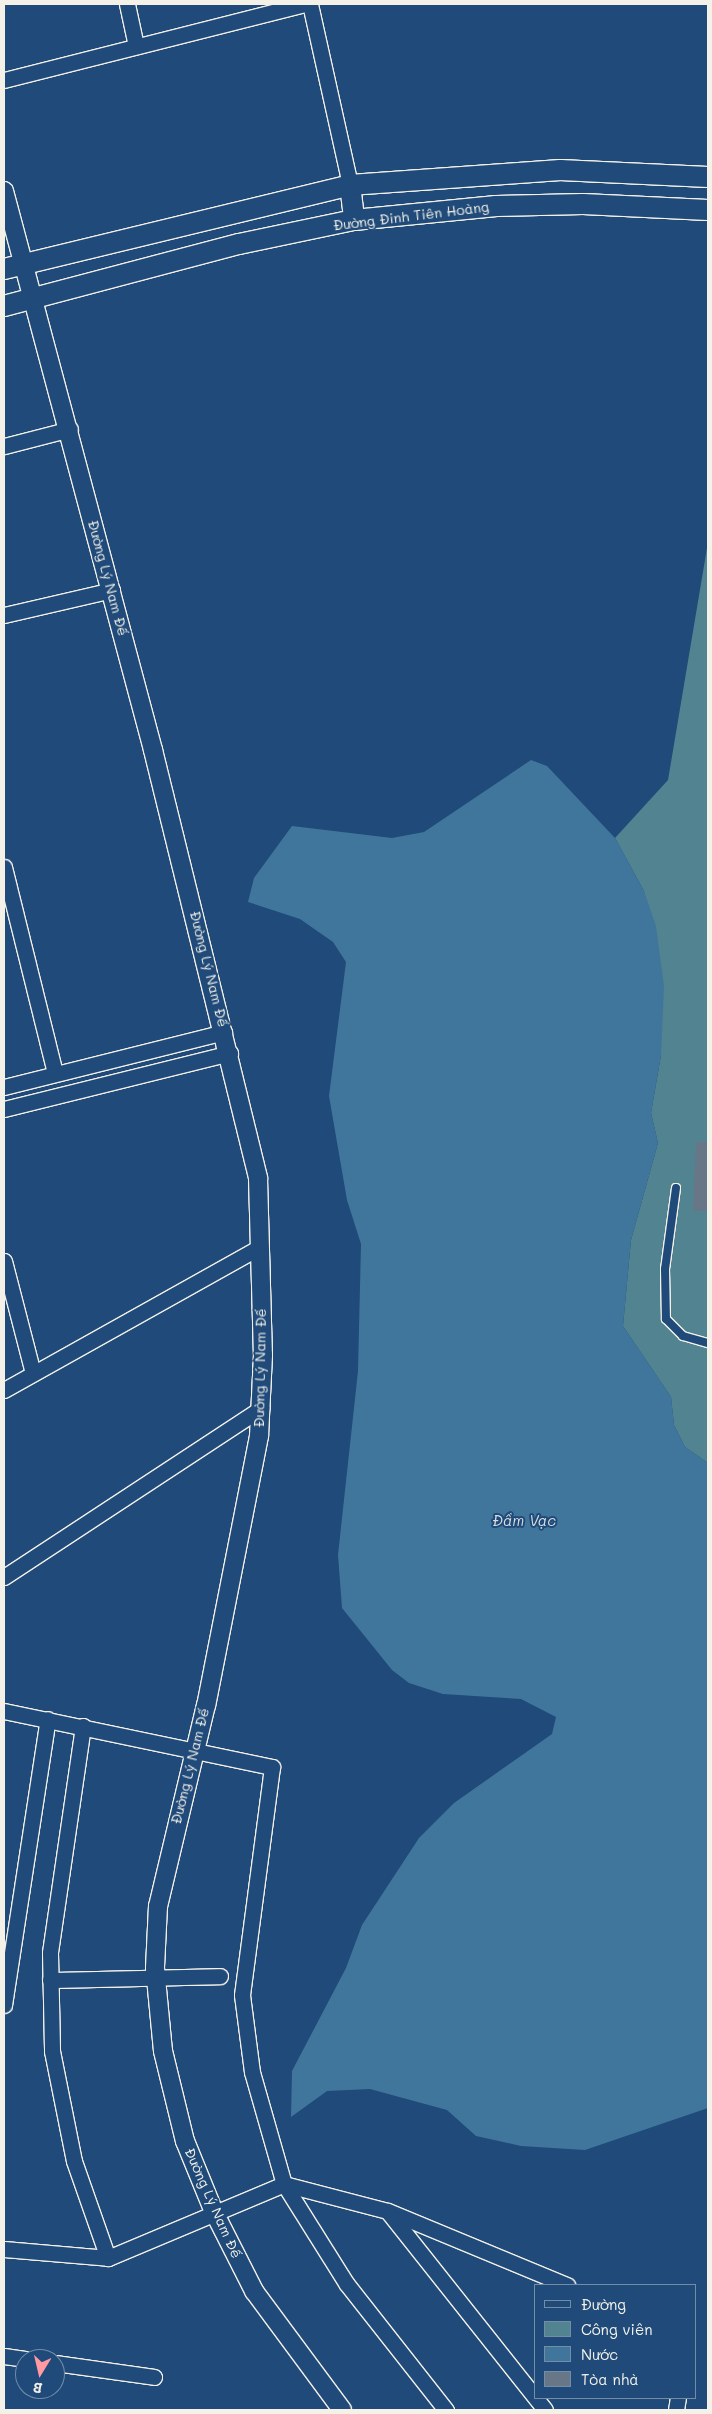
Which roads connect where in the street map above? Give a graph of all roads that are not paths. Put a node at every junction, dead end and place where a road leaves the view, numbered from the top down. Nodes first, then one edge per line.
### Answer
1 (127, 4) edge
2 (304, 4) edge
3 (310, 4) edge
4 (136, 46) junction
5 (4, 80) edge
6 (708, 177) edge
7 (350, 185) junction
8 (4, 191) edge
9 (708, 210) edge
10 (354, 220) junction
11 (13, 267) edge
12 (31, 299) junction
13 (4, 306) edge
14 (70, 429) junction
15 (4, 446) edge
16 (112, 590) junction
17 (4, 615) edge
18 (4, 867) edge
19 (10, 916) edge
20 (224, 1032) junction
21 (230, 1053) junction
22 (55, 1074) junction
23 (4, 1087) edge
24 (4, 1109) edge
25 (676, 1188) dead end
26 (260, 1247) junction
27 (4, 1261) edge
28 (708, 1343) edge
29 (33, 1374) junction
30 (4, 1390) edge
31 (260, 1408) junction
32 (4, 1577) edge
33 (4, 1711) edge
34 (48, 1719) junction
35 (83, 1726) junction
36 (195, 1748) junction
37 (220, 1976) dead end
38 (156, 1979) junction
39 (50, 1980) junction
40 (4, 2005) edge
41 (284, 2184) junction
42 (388, 2211) junction
43 (214, 2212) junction
44 (4, 2249) edge
45 (108, 2258) junction
46 (565, 2284) edge
47 (65, 2364) edge
48 (154, 2377) dead end
49 (534, 2396) edge
50 (536, 2399) edge
51 (342, 2410) edge
52 (446, 2410) edge
53 (545, 2410) edge

1 - 4 street
2 - 4 street
3 - 7 street
4 - 5 street
6 - 7 main road
7 - 10 main road
7 - 11 main road
8 - 11 street, Đường Lý Nam Đế
9 - 10 main road, Đường Đinh Tiên Hoàng
10 - 12 main road, Đường Đinh Tiên Hoàng
11 - 12 street, Đường Lý Nam Đế
12 - 13 main road, Đường Đinh Tiên Hoàng
12 - 14 street, Đường Lý Nam Đế
14 - 15 street
14 - 16 street, Đường Lý Nam Đế
16 - 17 street
16 - 20 street, Đường Lý Nam Đế
18 - 19 street
19 - 22 street
20 - 21 street, Đường Lý Nam Đế
20 - 22 street
21 - 24 street
21 - 26 street, Đường Lý Nam Đế
22 - 23 street
25 - 28 lane
26 - 29 street
26 - 31 street, Đường Lý Nam Đế
27 - 29 street
29 - 30 street
31 - 32 street
31 - 36 street, Đường Lý Nam Đế
33 - 34 street
34 - 35 street
34 - 40 street
35 - 36 street
35 - 39 street
36 - 38 street, Đường Lý Nam Đế
36 - 41 street
37 - 38 street
38 - 39 street
38 - 43 street, Đường Lý Nam Đế
39 - 45 street
41 - 42 street
41 - 43 street
41 - 52 street
42 - 46 street
42 - 49 street
43 - 45 street
43 - 51 street, Đường Lý Nam Đế
44 - 45 street
47 - 48 street
50 - 53 street

